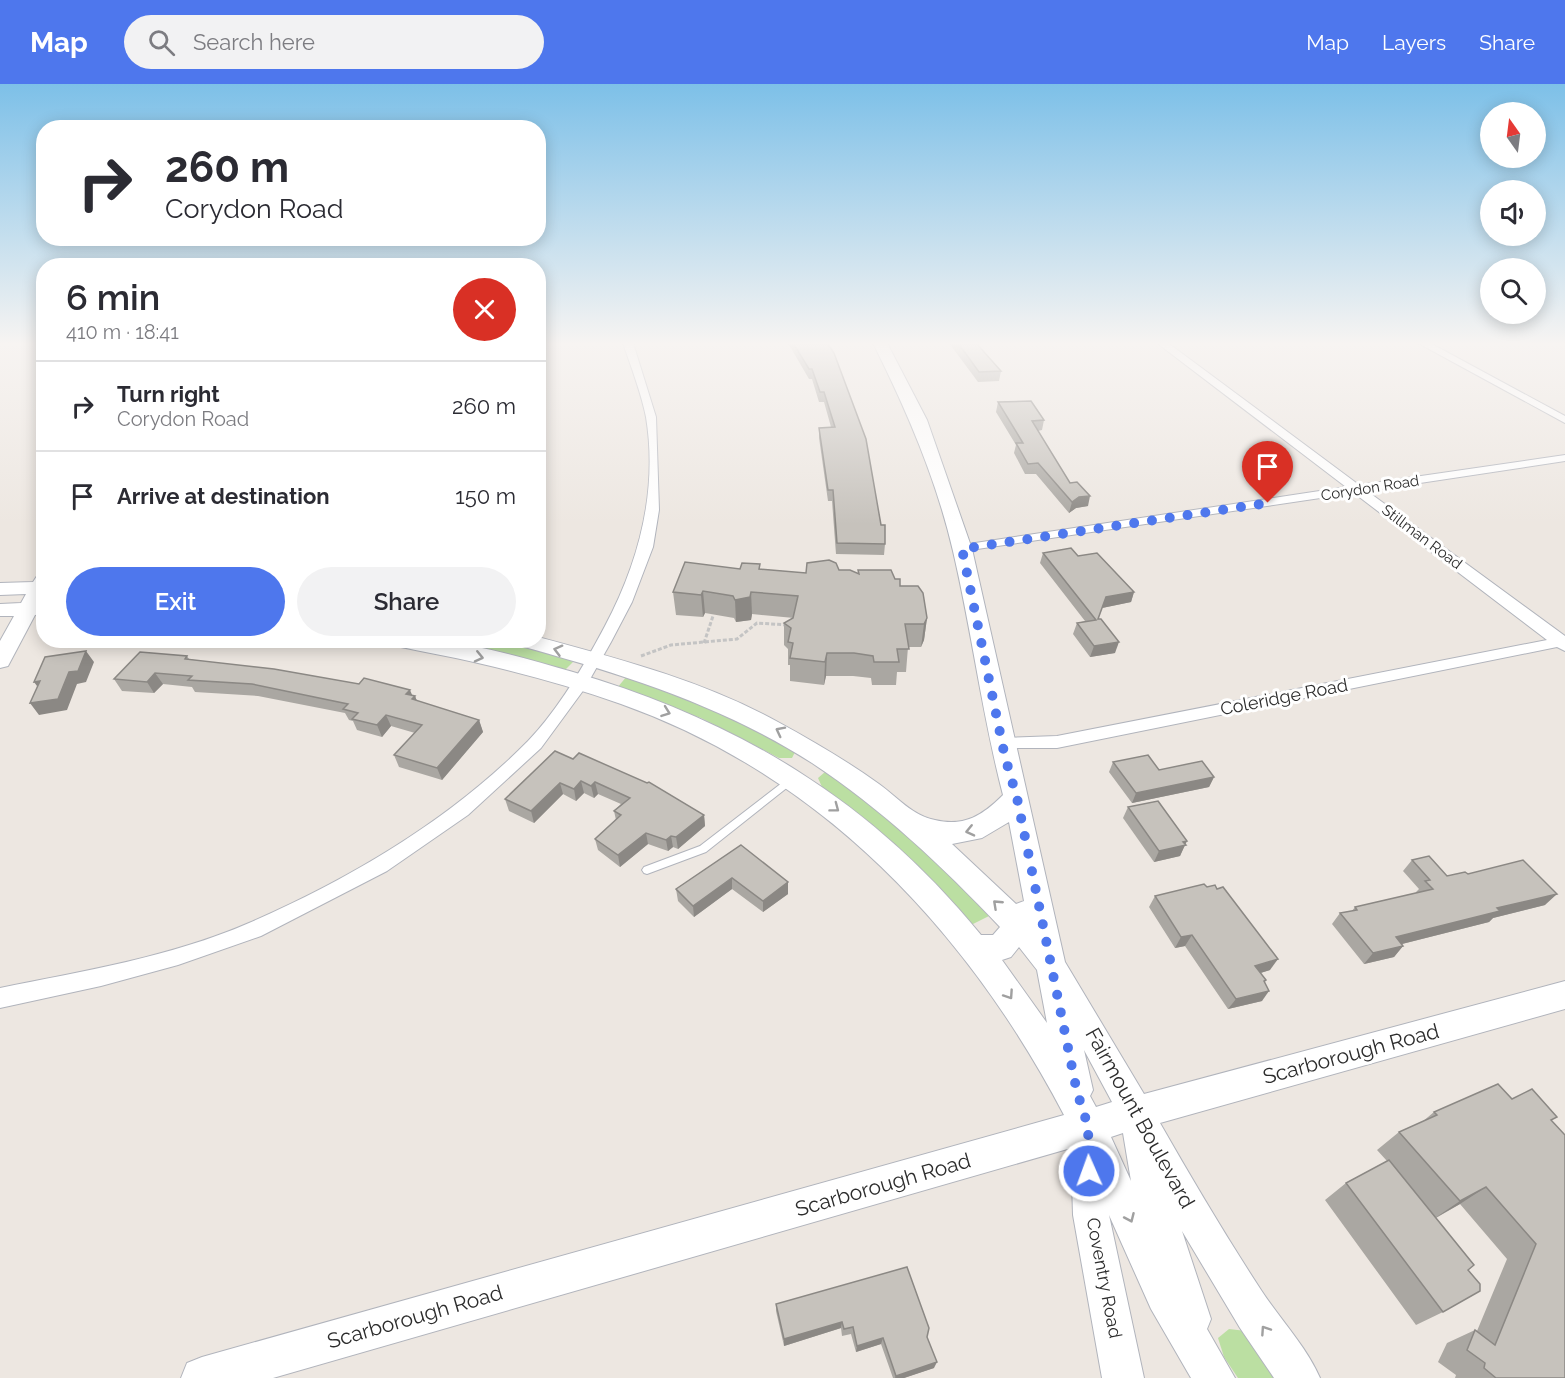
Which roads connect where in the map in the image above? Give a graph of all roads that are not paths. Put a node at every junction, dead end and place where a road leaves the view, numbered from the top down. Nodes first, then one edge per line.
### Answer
1 (647, 403) edge
2 (911, 403) edge
3 (1243, 403) edge
4 (1534, 403) edge
5 (1565, 420) edge
6 (1565, 459) edge
7 (1359, 490) junction
8 (962, 549) junction
9 (36, 587) edge
10 (0, 590) edge
11 (36, 609) edge
12 (0, 610) edge
13 (1563, 643) edge
14 (546, 646) edge
15 (437, 648) edge
16 (594, 659) junction
17 (0, 661) edge
18 (579, 684) junction
19 (1002, 744) junction
20 (822, 756) junction
21 (794, 778) junction
22 (1017, 798) junction
23 (914, 824) junction
24 (647, 870) dead end
25 (1035, 893) junction
26 (1019, 926) junction
27 (975, 948) junction
28 (1050, 964) junction
29 (1565, 995) edge
30 (0, 998) edge
31 (1136, 1113) junction
32 (1088, 1126) junction
33 (1209, 1373) edge
34 (202, 1378) edge
35 (1123, 1378) edge
36 (1299, 1378) edge

1 - 16 street
2 - 8 main road, Coventry Road
3 - 7 street, Stillman Road
4 - 5 street
6 - 7 street, Corydon Road
7 - 8 street, Corydon Road
7 - 13 street, Stillman Road
8 - 19 main road, Coventry Road
9 - 10 main road
11 - 12 main road
11 - 17 main road
13 - 19 street, Coleridge Road
16 -> 14 main road, Fairmount Boulevard
15 -> 18 main road
16 - 18 street
20 -> 16 main road, Fairmount Boulevard
18 -> 21 main road
18 - 30 street
19 - 22 main road, Coventry Road
20 - 21 main road
20 - 23 main road, Fairmount Boulevard
21 - 24 lane
21 -> 27 main road
22 -> 23 main road
22 - 25 main road, Coventry Road
26 -> 23 main road, Fairmount Boulevard
25 - 26 main road
25 - 28 main road, Coventry Road
26 - 27 main road
26 - 28 main road, Fairmount Boulevard
27 -> 32 main road
28 - 31 main road, Fairmount Boulevard
28 - 32 main road, Coventry Road
29 - 31 main road, Scarborough Road
31 - 32 main road, Scarborough Road
31 - 33 main road
36 -> 31 main road, Fairmount Boulevard
32 -> 33 main road
32 - 34 main road, Scarborough Road
32 - 35 main road, Coventry Road

